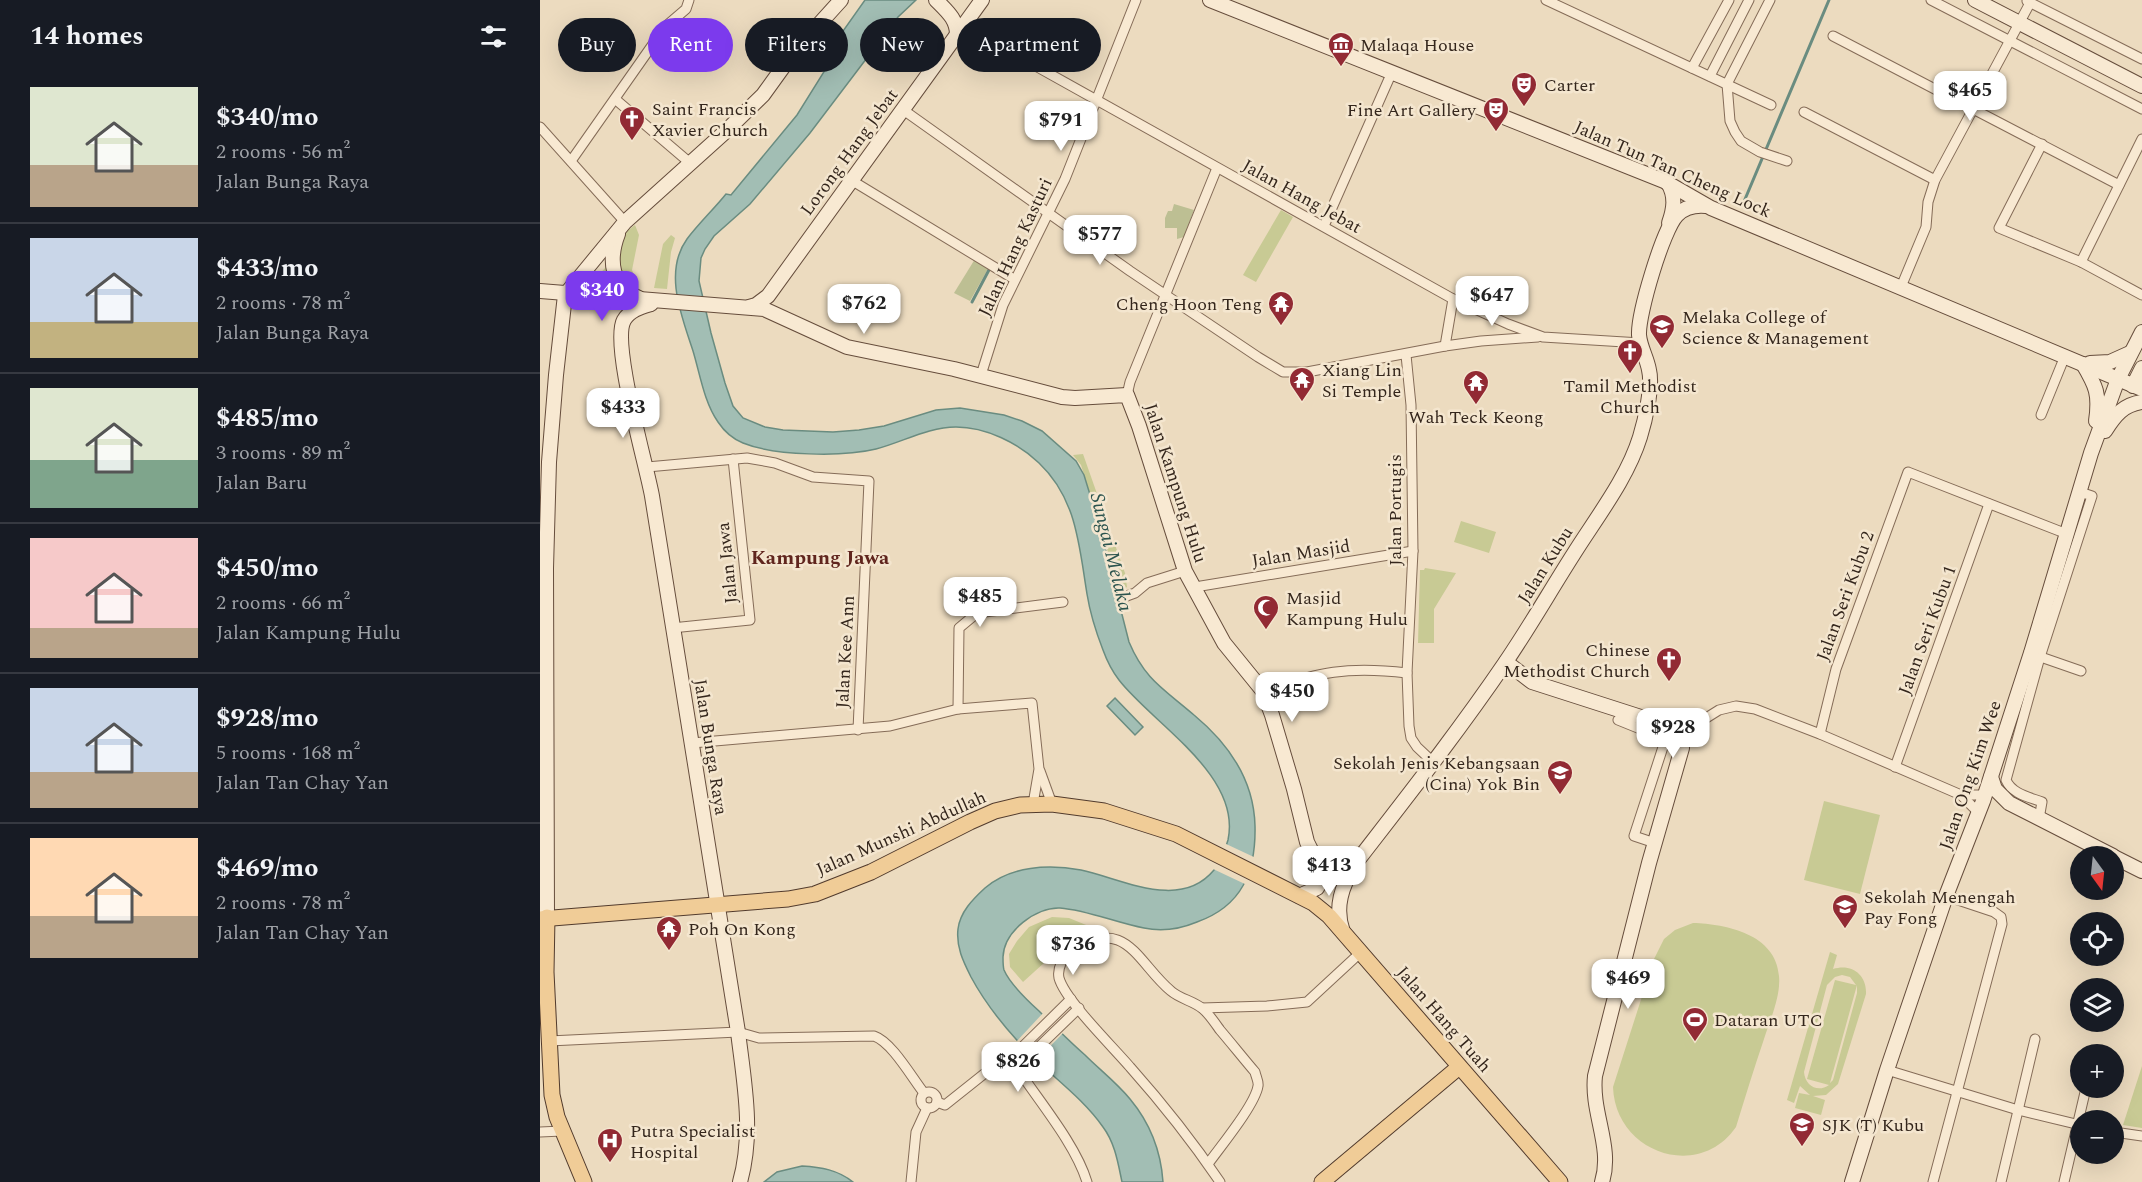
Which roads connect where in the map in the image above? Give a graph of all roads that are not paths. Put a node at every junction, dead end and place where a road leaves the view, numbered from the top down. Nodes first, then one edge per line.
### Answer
1 (841, 0) edge
2 (936, 0) edge
3 (982, 0) edge
4 (1136, 0) edge
5 (1210, 0) edge
6 (1546, 0) edge
7 (1729, 0) edge
8 (1749, 0) edge
9 (1770, 0) edge
10 (1930, 0) edge
11 (1975, 0) edge
12 (2027, 1) edge
13 (687, 5) edge
14 (1565, 5) edge
15 (972, 13) junction
16 (950, 14) junction
17 (969, 18) edge
18 (2019, 22) junction
19 (957, 27) edge
20 (957, 36) edge
21 (1833, 36) dead end
22 (2010, 40) junction
23 (2142, 59) edge
24 (1692, 68) junction
25 (1040, 72) edge
26 (1392, 72) junction
27 (1710, 76) junction
28 (1726, 84) junction
29 (2142, 86) edge
30 (615, 99) junction
31 (1096, 100) junction
32 (1771, 105) dead end
33 (902, 109) junction
34 (1974, 109) junction
35 (2142, 109) edge
36 (1804, 112) dead end
37 (540, 128) edge
38 (2142, 139) edge
39 (2042, 144) junction
40 (571, 161) junction
41 (1787, 161) dead end
42 (690, 163) junction
43 (1217, 168) junction
44 (850, 180) junction
45 (1935, 180) junction
46 (1668, 183) junction
47 (2119, 185) junction
48 (607, 203) junction
49 (1711, 208) junction
50 (1049, 214) junction
51 (623, 224) junction
52 (1324, 226) junction
53 (1667, 228) junction
54 (607, 245) junction
55 (2081, 262) junction
56 (1014, 279) junction
57 (1901, 287) junction
58 (540, 291) edge
59 (565, 295) junction
60 (1166, 295) junction
61 (2142, 295) edge
62 (768, 296) junction
63 (597, 297) junction
64 (1453, 299) junction
65 (650, 300) junction
66 (668, 301) junction
67 (748, 307) junction
68 (770, 311) junction
69 (2142, 332) edge
70 (620, 337) junction
71 (1543, 337) junction
72 (1641, 344) junction
73 (1445, 346) junction
74 (2130, 353) junction
75 (1406, 355) junction
76 (2065, 356) junction
77 (2082, 363) junction
78 (2142, 368) edge
79 (981, 375) junction
80 (2118, 379) junction
81 (2138, 388) edge
82 (1127, 395) junction
83 (2142, 402) edge
84 (2041, 415) dead end
85 (2091, 453) junction
86 (733, 459) junction
87 (647, 467) junction
88 (2080, 492) junction
89 (1989, 504) junction
90 (2067, 534) junction
91 (1413, 551) junction
92 (1185, 571) junction
93 (1194, 587) junction
94 (1124, 597) dead end
95 (1063, 602) dead end
96 (672, 628) junction
97 (2036, 655) junction
98 (1506, 662) junction
99 (2081, 671) dead end
100 (1407, 673) junction
101 (1263, 690) junction
102 (958, 709) junction
103 (1618, 720) dead end
104 (858, 730) junction
105 (1820, 734) junction
106 (1679, 735) junction
107 (692, 743) junction
108 (1434, 763) junction
109 (1895, 767) junction
110 (1039, 769) junction
111 (1990, 777) junction
112 (1961, 795) junction
113 (1985, 795) junction
114 (1034, 804) junction
115 (1052, 804) junction
116 (1979, 813) junction
117 (2039, 819) junction
118 (1655, 843) junction
119 (2092, 846) edge
120 (2124, 862) edge
121 (1355, 864) junction
122 (2142, 871) edge
123 (1322, 872) junction
124 (1295, 894) junction
125 (1946, 896) junction
126 (718, 904) junction
127 (542, 917) edge
128 (1343, 933) junction
129 (1360, 952) junction
130 (1071, 999) junction
131 (1079, 1008) junction
132 (1202, 1008) junction
133 (738, 1032) junction
134 (759, 1038) junction
135 (2035, 1039) dead end
136 (549, 1041) junction
137 (741, 1055) junction
138 (1008, 1062) junction
139 (1459, 1066) junction
140 (1017, 1068) junction
141 (1887, 1070) junction
142 (1956, 1091) junction
143 (924, 1094) junction
144 (937, 1102) junction
145 (927, 1108) junction
146 (2018, 1110) junction
147 (2070, 1122) edge
148 (562, 1131) junction
149 (540, 1132) edge
150 (2124, 1134) edge
151 (2142, 1137) edge
152 (2070, 1159) edge
153 (1208, 1164) junction
154 (584, 1182) edge
155 (740, 1182) edge
156 (911, 1182) edge
157 (1087, 1182) edge
158 (1220, 1182) edge
159 (1322, 1182) edge
160 (1560, 1182) edge
161 (1602, 1182) edge
162 (1852, 1182) edge
163 (1933, 1182) edge
164 (2001, 1182) edge
165 (2064, 1182) edge

1 - 42 street
2 - 16 street
3 - 15 street, Lorong Hang Jebat
4 - 31 street, Jalan Hang Kasturi
5 - 26 street, Jalan Tun Tan Cheng Lock
6 - 14 street
7 - 24 street
8 - 27 street
9 - 28 street
10 - 22 street
11 - 18 street
12 - 18 street
12 - 23 street
13 - 30 street
14 - 24 street
15 - 16 street
15 - 17 street, Lorong Hang Jebat
16 - 19 street
18 - 22 street
18 - 29 street
20 - 33 street, Lorong Hang Jebat
21 - 34 street
22 - 34 street
22 - 35 street
24 - 27 street
25 - 31 street, Jalan Hang Jebat
26 - 46 street, Jalan Tun Tan Cheng Lock
26 - 52 street
27 - 28 street
28 - 32 street
28 - 41 street
30 - 40 street
30 - 42 street
31 - 43 street, Jalan Hang Jebat
31 - 50 street, Jalan Hang Kasturi
33 - 44 street, Lorong Hang Jebat
33 - 50 street
34 - 39 street
34 - 45 street
36 - 45 street
37 - 40 street
38 - 47 street
39 - 47 street
39 - 55 street
40 - 48 street
42 - 51 street
43 - 52 street, Jalan Hang Jebat
43 - 60 street
44 - 56 street
44 - 62 street, Lorong Hang Jebat
45 - 57 street
46 - 49 street, Jalan Tun Tan Cheng Lock
46 - 53 street, Jalan Kubu
47 - 55 street
48 - 51 street
48 - 54 street
49 - 53 street
49 - 57 street, Jalan Tun Tan Cheng Lock
50 - 56 street, Jalan Hang Kasturi
50 - 60 street
51 - 54 street
51 - 65 street
52 - 64 street, Jalan Hang Jebat
53 - 72 street, Jalan Kubu
54 - 59 street
55 - 61 street
56 - 79 street, Jalan Hang Kasturi
57 - 76 street, Jalan Tun Tan Cheng Lock
58 - 59 street
59 - 63 street
59 - 127 street
60 - 75 street
60 - 82 street
62 - 67 street
62 - 68 street
63 - 65 street
63 - 70 street
64 - 71 street, Jalan Hang Jebat
64 - 73 street
65 - 66 street
66 - 67 street
66 - 70 street, Jalan Bunga Raya
67 - 68 street
68 - 79 street
69 - 74 street, Jalan Ong Kim Wee
70 - 87 street, Jalan Bunga Raya
71 - 72 street, Jalan Hang Jebat
71 - 73 street
72 - 98 street, Jalan Kubu
73 - 75 street
74 - 77 street
74 - 80 street, Jalan Ong Kim Wee
75 - 91 street, Jalan Portugis
76 - 77 street, Jalan Tun Tan Cheng Lock
76 - 84 street
77 - 80 street, Jalan Tun Tan Cheng Lock
77 - 85 street
78 - 81 street
79 - 82 street
80 - 81 street, Jalan Tun Tan Cheng Lock
80 - 85 street, Jalan Ong Kim Wee
82 - 92 street, Jalan Kampung Hulu
83 - 85 street
85 - 88 street, Jalan Ong Kim Wee
86 - 87 street
86 - 96 street, Jalan Jawa
86 - 104 street, Jalan Kee Ann
87 - 96 street, Jalan Bunga Raya
88 - 90 street, Jalan Ong Kim Wee
88 - 97 street
89 - 90 street
89 - 105 street, Jalan Seri Kubu 2
89 - 109 street, Jalan Seri Kubu 1
90 - 97 street, Jalan Ong Kim Wee
91 - 93 street, Jalan Masjid
91 - 100 street, Jalan Portugis
92 - 93 street, Jalan Kampung Hulu
92 - 94 street
93 - 101 street, Jalan Kampung Hulu
95 - 102 street
96 - 107 street, Jalan Bunga Raya
97 - 99 street
97 - 111 street, Jalan Ong Kim Wee
97 - 117 street
98 - 106 street
98 - 108 street, Jalan Kubu
100 - 101 street
100 - 108 street, Jalan Portugis
101 - 123 street, Jalan Kampung Hulu
102 - 104 street
102 - 110 street
103 - 118 street
104 - 107 street, Jalan Kee Ann
105 - 106 street
105 - 109 street
106 - 118 street
107 - 126 street, Jalan Bunga Raya
108 - 121 street, Jalan Kubu
109 - 112 street
110 - 114 street
110 - 115 street
111 - 113 street, Jalan Ong Kim Wee
111 - 117 street
112 - 113 street
112 - 116 street
113 - 116 street, Jalan Ong Kim Wee
114 - 115 main road, Jalan Munshi Abdullah
114 - 126 main road, Jalan Munshi Abdullah
115 - 124 main road, Jalan Munshi Abdullah
116 - 125 street, Jalan Ong Kim Wee
117 - 119 street
118 - 161 street
120 - 122 street
121 - 123 street
121 - 128 street, Jalan Kubu
123 - 124 street
124 - 128 main road, Jalan Hang Tuah
125 - 141 street, Jalan Ong Kim Wee
125 - 142 street
126 - 127 main road, Jalan Munshi Abdullah
126 - 133 street, Jalan Bunga Raya
127 - 136 main road
128 - 129 main road, Jalan Hang Tuah
129 - 132 street
129 - 139 main road, Jalan Hang Tuah
130 - 131 street
130 - 132 street
130 - 138 street
131 - 140 street
131 - 153 street
132 - 153 street
133 - 134 street
133 - 136 street
133 - 137 street, Jalan Bunga Raya
134 - 137 street
134 - 143 street
135 - 146 street
136 - 148 main road
137 - 155 street, Jalan Bunga Raya
138 - 140 street
138 - 144 street
139 - 159 main road
139 - 160 main road, Jalan Hang Tuah
140 - 157 street
141 - 142 street
141 - 162 street, Jalan Ong Kim Wee
142 - 146 street
142 - 163 street
143 - 144 street
143 - 145 street
144 - 145 street
145 - 156 street
146 - 147 street
146 - 164 street
148 - 149 street
148 - 154 main road
150 - 151 street
152 - 165 street
153 - 158 street

